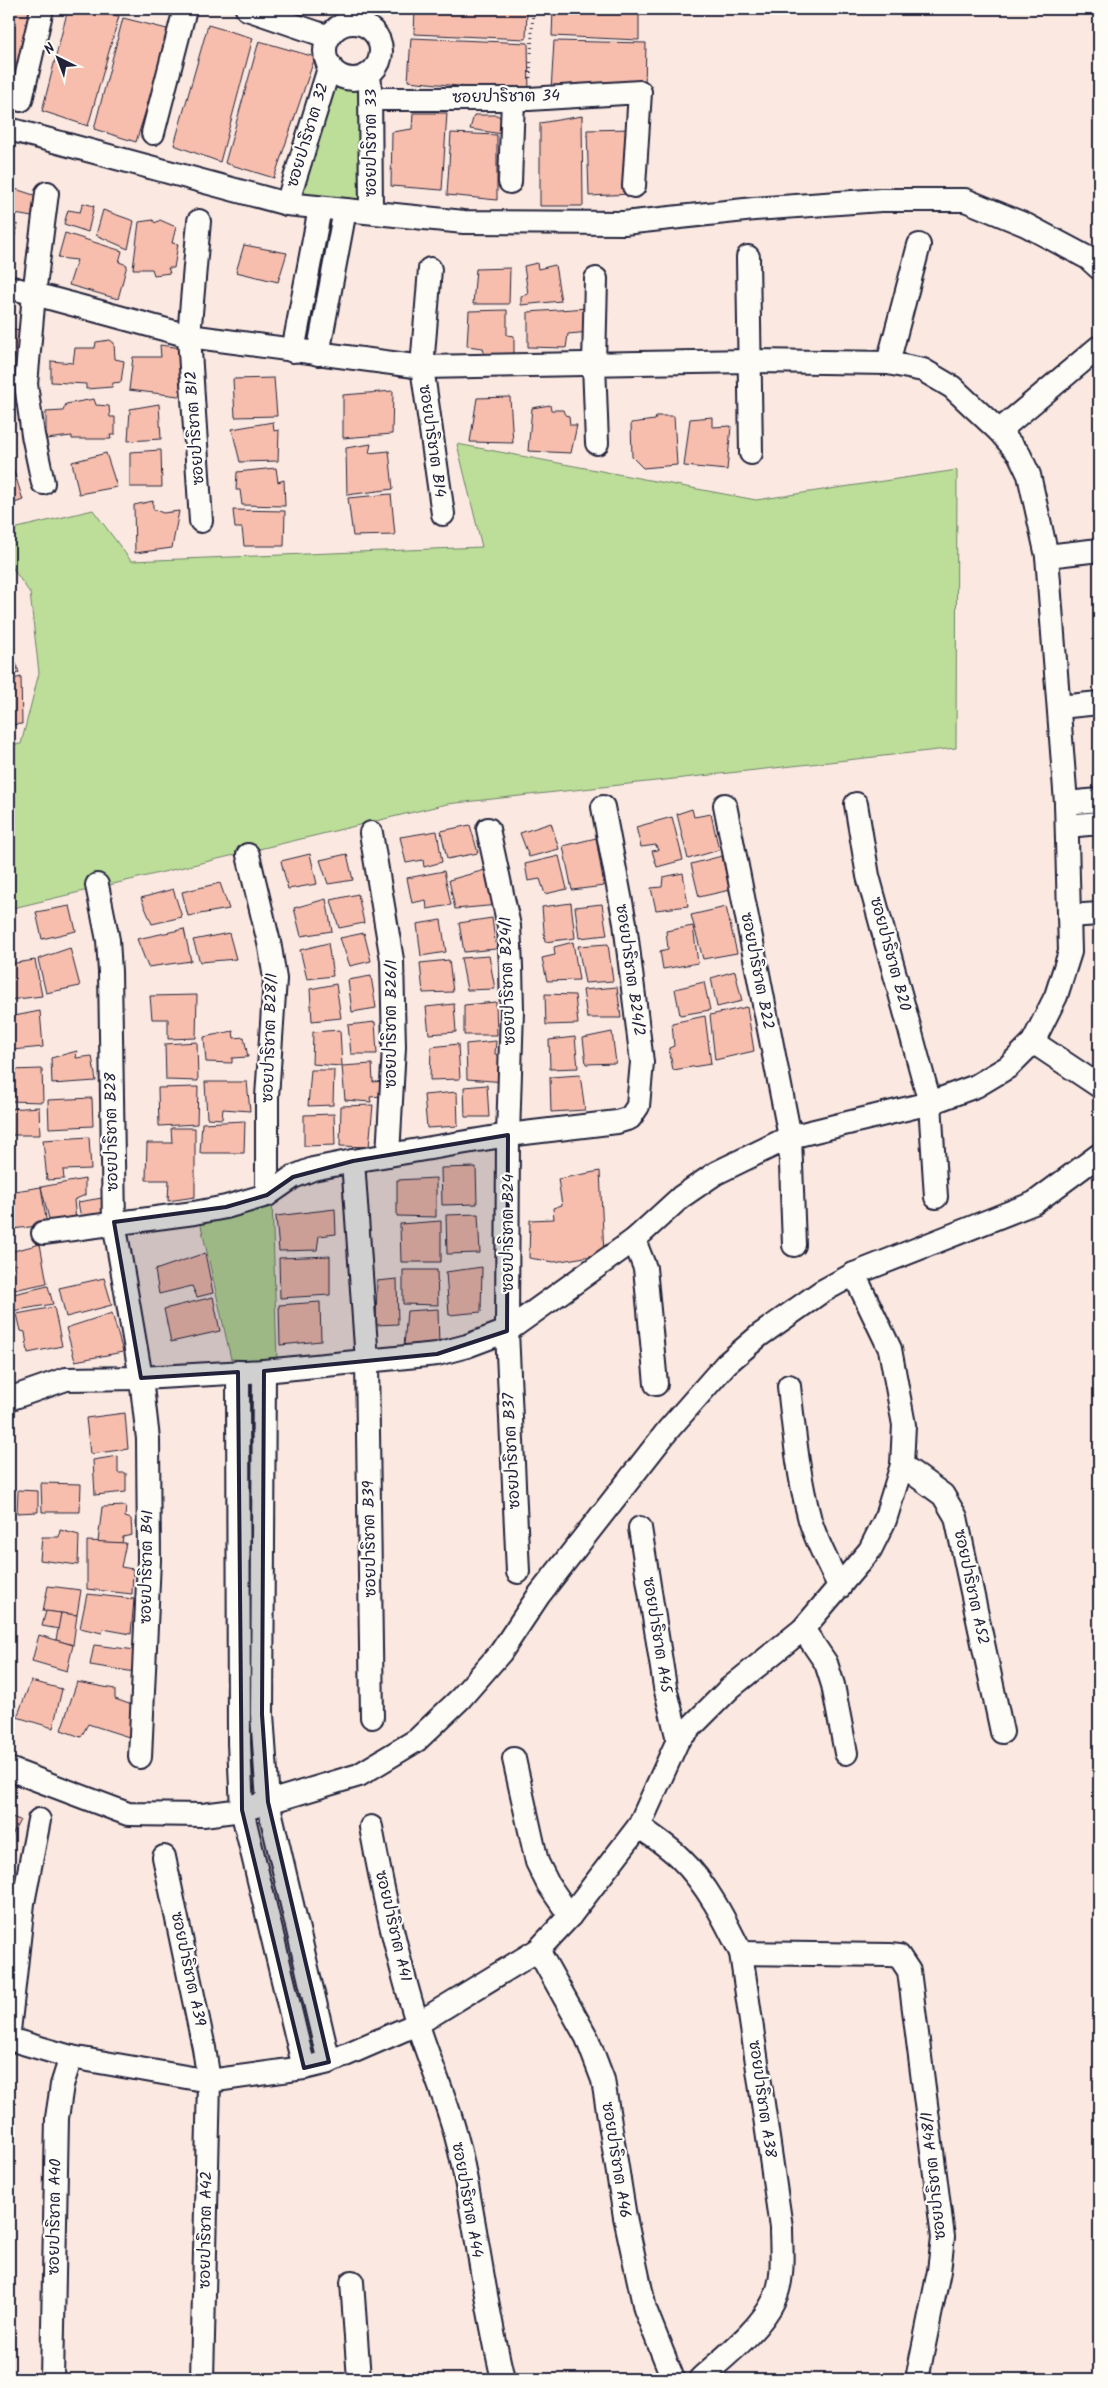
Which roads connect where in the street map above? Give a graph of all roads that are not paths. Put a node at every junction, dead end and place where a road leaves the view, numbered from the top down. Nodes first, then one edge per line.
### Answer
1 (42, 9) edge
2 (185, 9) edge
3 (247, 9) edge
4 (370, 18) edge
5 (330, 37) junction
6 (330, 65) junction
7 (370, 73) junction
8 (371, 99) junction
9 (521, 99) junction
10 (20, 100) dead end
11 (9, 129) edge
12 (153, 134) dead end
13 (510, 182) dead end
14 (634, 186) dead end
15 (47, 193) dead end
16 (287, 204) junction
17 (320, 208) junction
18 (345, 210) junction
19 (371, 212) junction
20 (199, 221) dead end
21 (919, 245) dead end
22 (748, 257) dead end
23 (1099, 268) edge
24 (430, 269) dead end
25 (596, 279) dead end
26 (9, 287) edge
27 (34, 294) junction
28 (189, 336) junction
29 (1099, 347) edge
30 (293, 351) junction
31 (318, 354) junction
32 (749, 361) junction
33 (888, 363) junction
34 (594, 364) junction
35 (422, 367) junction
36 (999, 431) junction
37 (597, 443) dead end
38 (750, 453) dead end
39 (43, 483) dead end
40 (443, 514) dead end
41 (201, 521) dead end
42 (1099, 550) edge
43 (1047, 556) junction
44 (1099, 703) edge
45 (1059, 706) junction
46 (1099, 800) edge
47 (1066, 803) junction
48 (856, 804) dead end
49 (725, 805) dead end
50 (603, 807) dead end
51 (1099, 823) edge
52 (1067, 826) junction
53 (488, 830) dead end
54 (371, 833) dead end
55 (248, 854) dead end
56 (97, 885) dead end
57 (1099, 914) edge
58 (1069, 916) junction
59 (1034, 1042) junction
60 (1099, 1086) edge
61 (930, 1103) junction
62 (508, 1135) junction
63 (790, 1137) junction
64 (388, 1155) junction
65 (1099, 1156) edge
66 (353, 1161) junction
67 (267, 1195) junction
68 (936, 1197) dead end
69 (114, 1222) junction
70 (43, 1233) dead end
71 (634, 1240) junction
72 (794, 1245) dead end
73 (854, 1274) junction
74 (507, 1331) junction
75 (367, 1361) junction
76 (264, 1371) junction
77 (238, 1372) junction
78 (141, 1378) junction
79 (656, 1384) dead end
80 (789, 1386) dead end
81 (9, 1399) edge
82 (902, 1465) junction
83 (640, 1528) dead end
84 (518, 1572) dead end
85 (840, 1587) junction
86 (803, 1629) junction
87 (372, 1717) dead end
88 (1002, 1732) dead end
89 (678, 1740) junction
90 (846, 1753) dead end
91 (140, 1757) dead end
92 (514, 1759) dead end
93 (9, 1769) edge
94 (268, 1802) junction
95 (242, 1810) junction
96 (39, 1820) dead end
97 (640, 1826) junction
98 (371, 1827) dead end
99 (164, 1857) dead end
100 (570, 1916) junction
101 (538, 1950) junction
102 (741, 1953) junction
103 (417, 2024) junction
104 (9, 2031) edge
105 (9, 2039) edge
106 (71, 2057) junction
107 (329, 2062) junction
108 (304, 2068) junction
109 (209, 2081) junction
110 (352, 2282) dead end
111 (52, 2379) edge
112 (202, 2379) edge
113 (359, 2379) edge
114 (503, 2379) edge
115 (673, 2379) edge
116 (700, 2379) edge
117 (917, 2379) edge

1 - 10 street
2 - 12 street
3 - 5 street
4 - 5 street
4 - 7 street
5 - 6 street
6 - 7 street
6 - 16 street, ซอยปาริชาต 32
7 - 8 street, ซอยปาริชาต 33
8 - 9 street, ซอยปาริชาต 34
8 - 19 street, ซอยปาริชาต 33
9 - 13 street
9 - 14 street, ซอยปาริชาต 34
11 - 16 street
15 - 27 street
16 - 17 street
17 - 18 street
17 - 30 street
18 - 19 street
18 - 31 street
19 - 23 street
20 - 28 street, ซอยปาริชาต B12
21 - 33 street
22 - 32 street
24 - 35 street, ซอยปาริชาต B14
25 - 34 street
26 - 27 street
27 - 28 street
27 - 39 street
28 - 30 street
28 - 41 street, ซอยปาริชาต B12
29 - 36 street
30 - 31 street
31 - 35 street
32 - 33 street
32 - 34 street
32 - 38 street
33 - 36 street
34 - 35 street
34 - 37 street
35 - 40 street, ซอยปาริชาต B14
36 - 43 street
42 - 43 street
43 - 45 street
44 - 45 street
45 - 47 street
46 - 47 street
47 - 52 street
48 - 61 street, ซอยปาริชาต B20
49 - 63 street, ซอยปาริชาต B22
50 - 62 street, ซอยปาริชาต B24/2
51 - 52 street
52 - 58 street
53 - 62 street, ซอยปาริชาต B24/1
54 - 64 street, ซอยปาริชาต B26/1
55 - 67 street, ซอยปาริชาต B28/1
56 - 69 street, ซอยปาริชาต B28
57 - 58 street
58 - 59 street
59 - 60 street
59 - 61 street
61 - 63 street
61 - 68 street, ซอยปาริชาต B20
62 - 64 street
62 - 74 street, ซอยปาริชาต B24
63 - 71 street
63 - 72 street, ซอยปาริชาต B22
64 - 66 street
65 - 73 street
66 - 67 street
66 - 75 street, ซอยปาริชาต B39
67 - 69 street
69 - 70 street
69 - 78 street, ซอยปาริชาต B28
71 - 74 street
71 - 79 street
73 - 82 street
73 - 94 street
74 - 75 street
74 - 84 street, ซอยปาริชาต B37
75 - 76 street
75 - 87 street, ซอยปาริชาต B39
76 - 77 street
76 - 94 street
77 - 78 street
77 - 95 street
78 - 81 street
78 - 91 street, ซอยปาริชาต B41
80 - 85 street
82 - 85 street
82 - 88 street, ซอยปาริชาต A52
83 - 89 street, ซอยปาริชาต A45
85 - 86 street
86 - 89 street
86 - 90 street
89 - 97 street
92 - 100 street
93 - 95 street
94 - 95 street
94 - 107 street
95 - 108 street
96 - 104 street
97 - 100 street
97 - 102 street, ซอยปาริชาต A38
98 - 103 street, ซอยปาริชาต A41
99 - 109 street, ซอยปาริชาต A39
100 - 101 street
101 - 103 street
101 - 115 street, ซอยปาริชาต A46
102 - 116 street, ซอยปาริชาต A38
102 - 117 street, ซอยปาริชาต A48/1
103 - 107 street
103 - 114 street, ซอยปาริชาต A44
105 - 106 street
106 - 109 street
106 - 111 street, ซอยปาริชาต A40
107 - 108 street
108 - 109 street
109 - 112 street, ซอยปาริชาต A42
110 - 113 street

